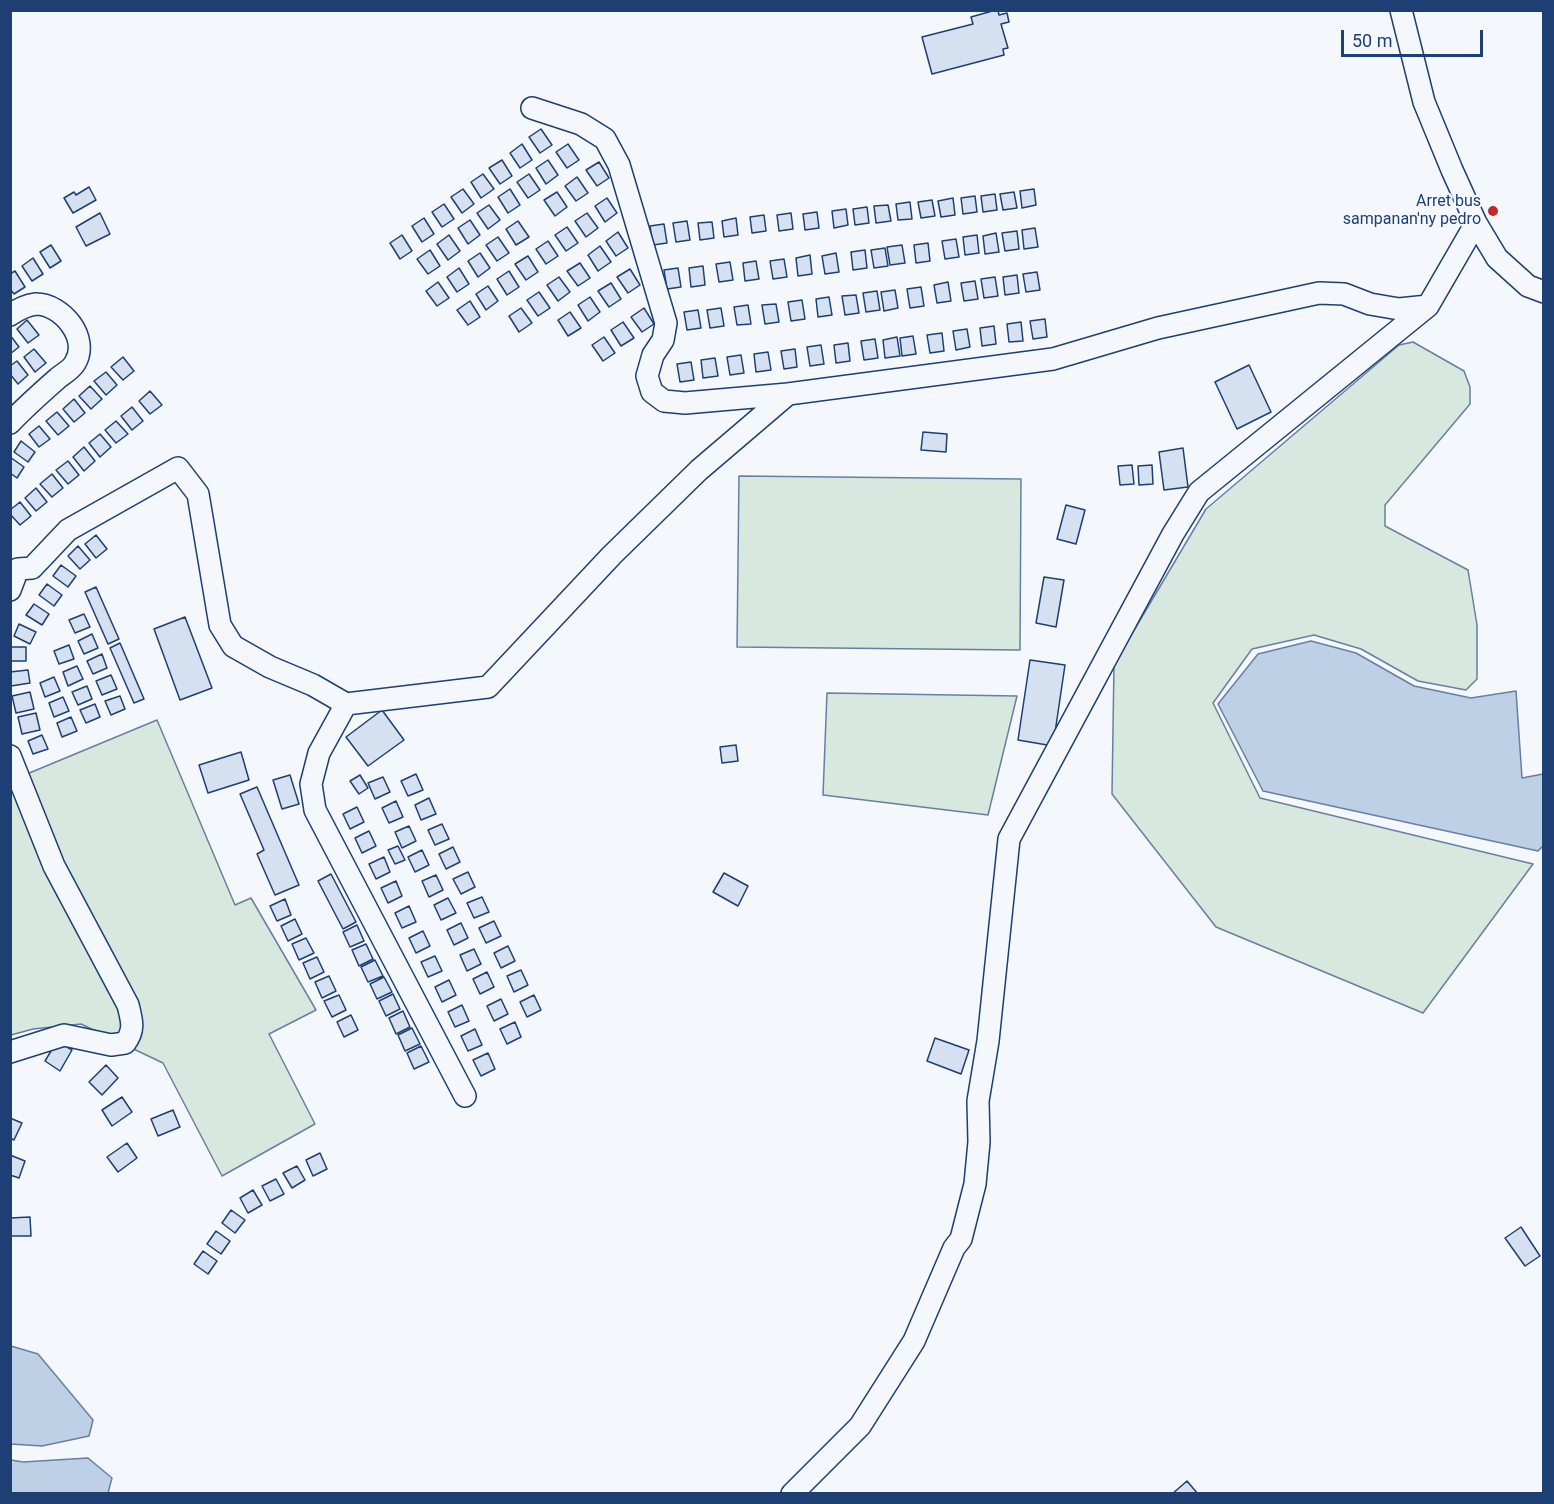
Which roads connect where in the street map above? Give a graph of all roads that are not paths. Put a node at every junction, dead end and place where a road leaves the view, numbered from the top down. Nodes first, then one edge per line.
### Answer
1 (1401, 10) edge
2 (532, 108) dead end
3 (1476, 223) junction
4 (1544, 292) edge
5 (1428, 306) junction
6 (10, 315) edge
7 (788, 394) junction
8 (10, 423) edge
9 (10, 590) edge
10 (346, 704) junction
11 (10, 756) edge
12 (10, 1052) edge
13 (465, 1096) dead end
14 (792, 1494) edge

1 - 3 street
2 - 7 street
3 - 4 street
3 - 5 street
5 - 7 street
5 - 14 street
6 - 8 street
7 - 10 street
9 - 10 street
10 - 13 street
11 - 12 street

